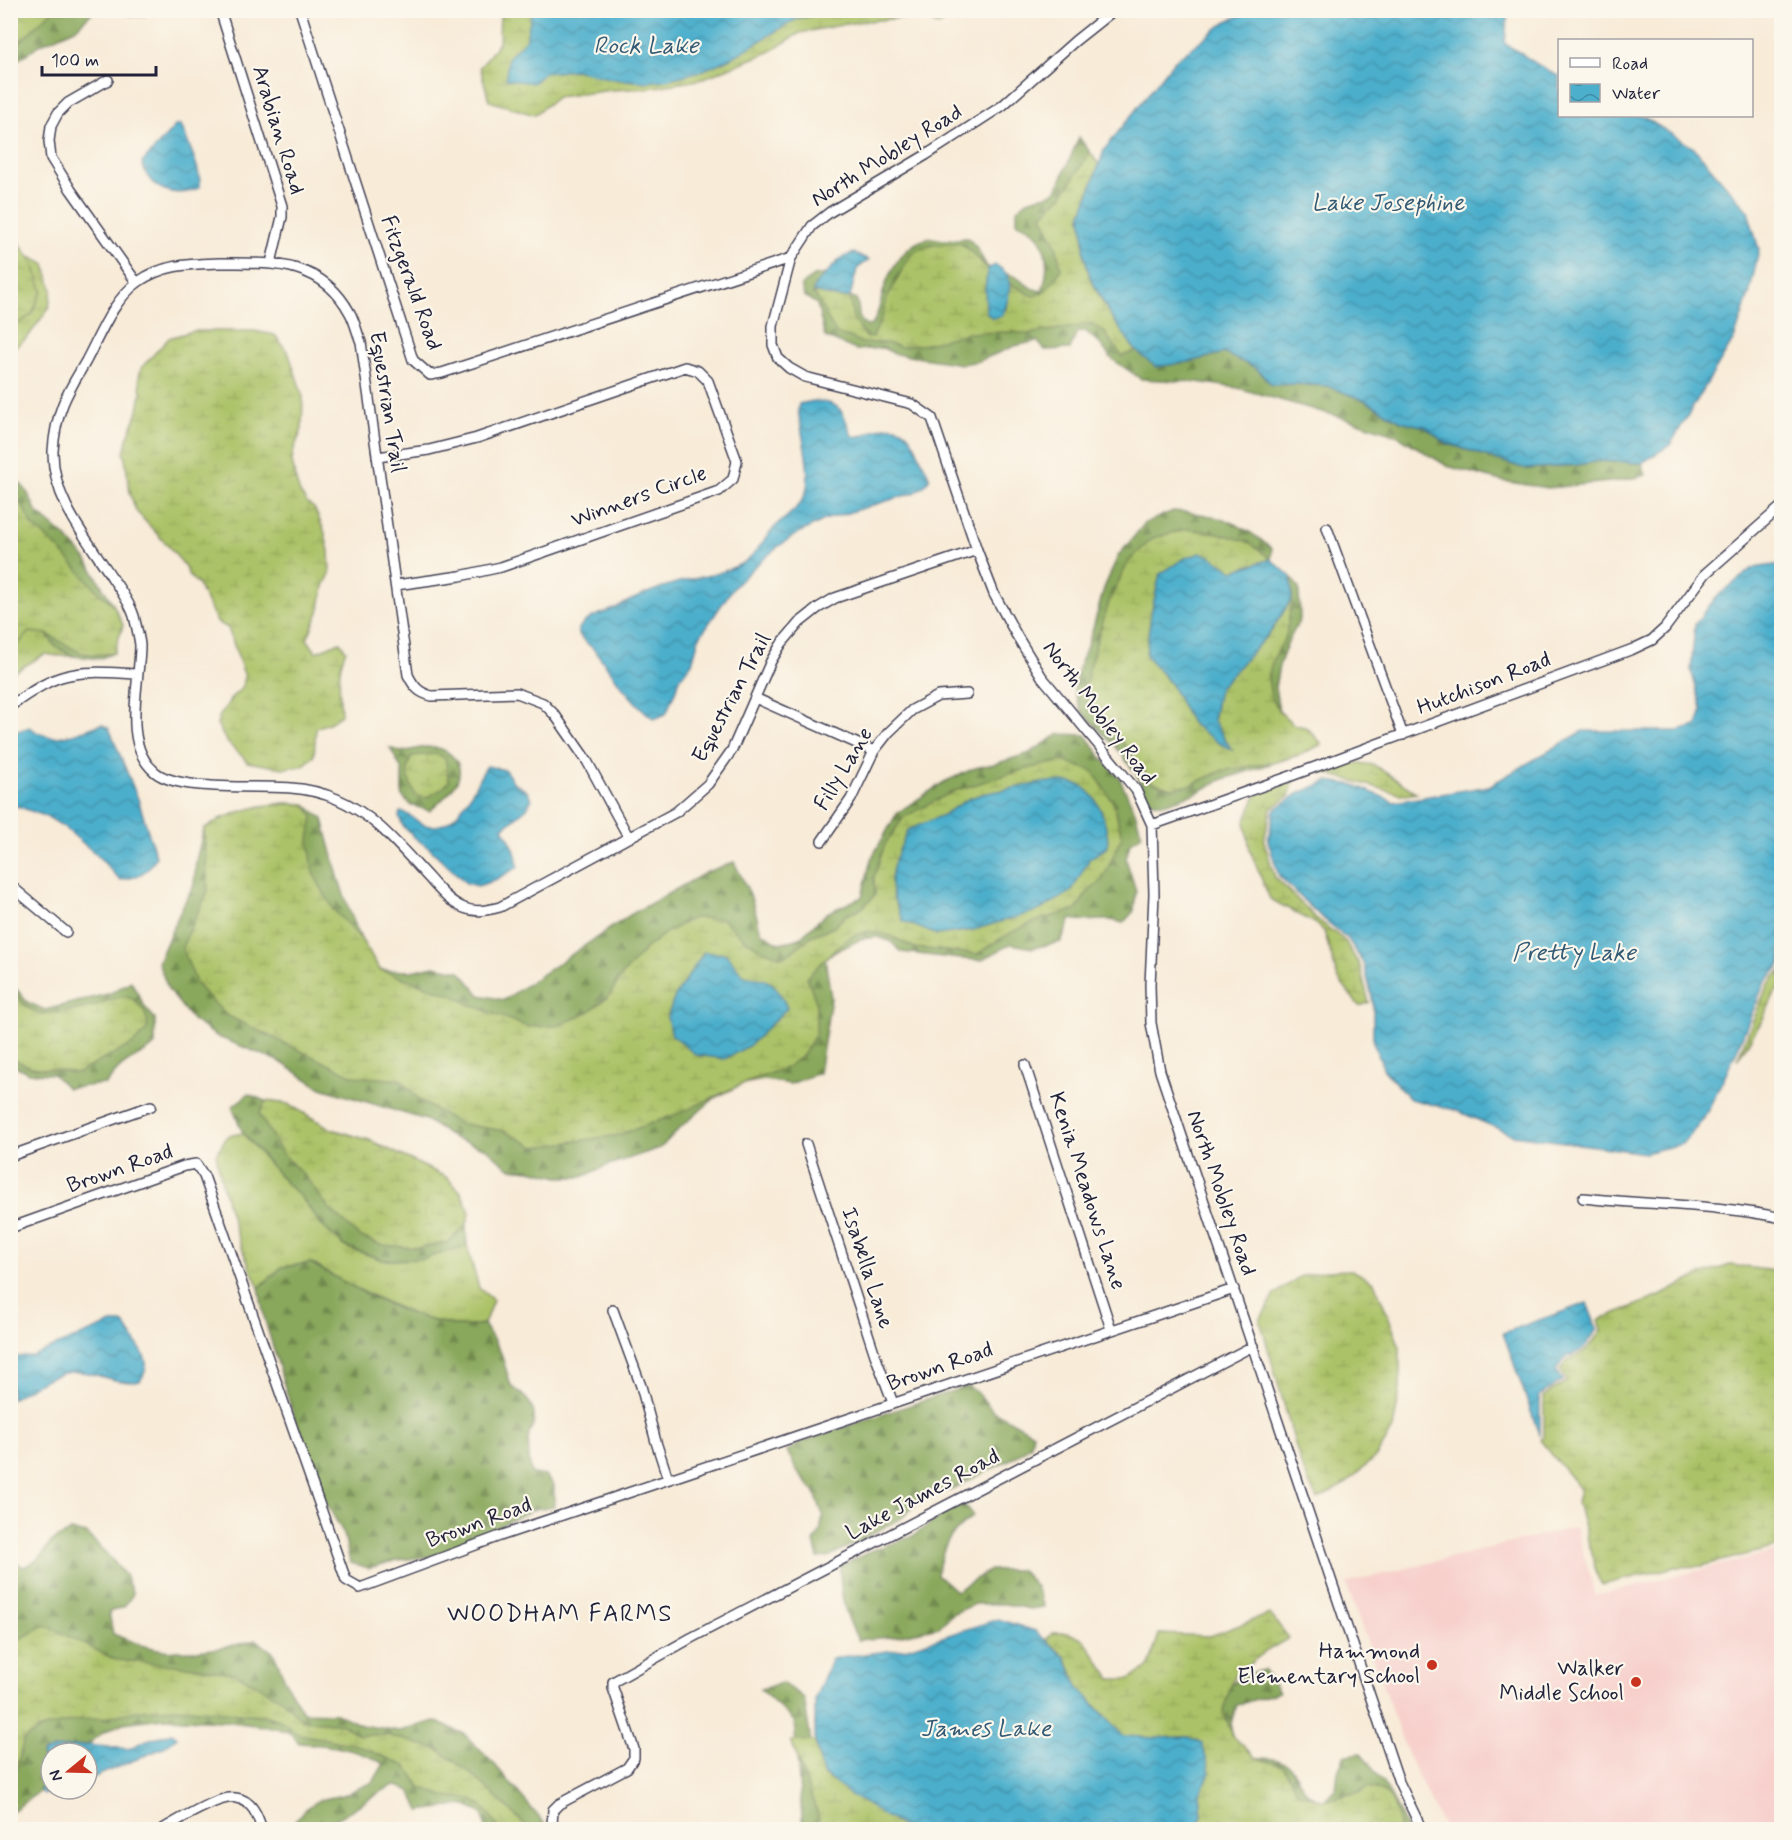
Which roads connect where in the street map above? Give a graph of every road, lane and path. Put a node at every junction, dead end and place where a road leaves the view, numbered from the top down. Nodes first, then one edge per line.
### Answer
1 (220, 10) edge
2 (300, 10) edge
3 (1114, 10) edge
4 (108, 80) dead end
5 (791, 258) junction
6 (270, 262) junction
7 (136, 283) junction
8 (377, 457) junction
9 (1782, 506) edge
10 (1327, 528) dead end
11 (977, 550) junction
12 (396, 585) junction
13 (136, 674) junction
14 (967, 694) dead end
15 (755, 698) junction
16 (10, 706) edge
17 (1403, 735) junction
18 (874, 751) junction
19 (1152, 825) junction
20 (628, 838) junction
21 (822, 841) dead end
22 (10, 885) edge
23 (66, 932) dead end
24 (1025, 1065) dead end
25 (151, 1106) dead end
26 (806, 1144) dead end
27 (10, 1156) edge
28 (1583, 1198) dead end
29 (1782, 1218) edge
30 (10, 1228) edge
31 (1234, 1289) junction
32 (613, 1310) dead end
33 (1112, 1329) junction
34 (1253, 1346) junction
35 (893, 1403) junction
36 (668, 1479) junction
37 (161, 1830) edge
38 (261, 1830) edge
39 (555, 1830) edge
40 (1422, 1830) edge

1 - 6 street, Arabian Road
2 - 5 street, Fitzgerald Road
3 - 5 street, North Mobley Road
4 - 7 street
5 - 11 street, North Mobley Road
6 - 7 street, Equestrian Trail
6 - 8 street, Equestrian Trail
7 - 13 street, Equestrian Trail
8 - 12 street, Equestrian Trail
8 - 12 street, Winners Circle
9 - 17 street, Hutchison Road
10 - 17 street
11 - 15 street, Equestrian Trail
11 - 19 street, North Mobley Road
12 - 20 street, Equestrian Trail
13 - 16 street
13 - 20 street, Equestrian Trail
14 - 18 street, Filly Lane
15 - 18 street
15 - 20 street, Equestrian Trail
17 - 19 street, Hutchison Road
18 - 21 street, Filly Lane
19 - 31 street, North Mobley Road
22 - 23 street
24 - 33 street, Kenia Meadows Lane
25 - 27 street
26 - 35 street, Isabella Lane
28 - 29 street
30 - 36 street, Brown Road
31 - 33 street, Brown Road
31 - 34 street, North Mobley Road
32 - 36 street
33 - 35 street, Brown Road
34 - 39 street, Lake James Road
34 - 40 street, North Mobley Road
35 - 36 street, Brown Road
37 - 38 street

